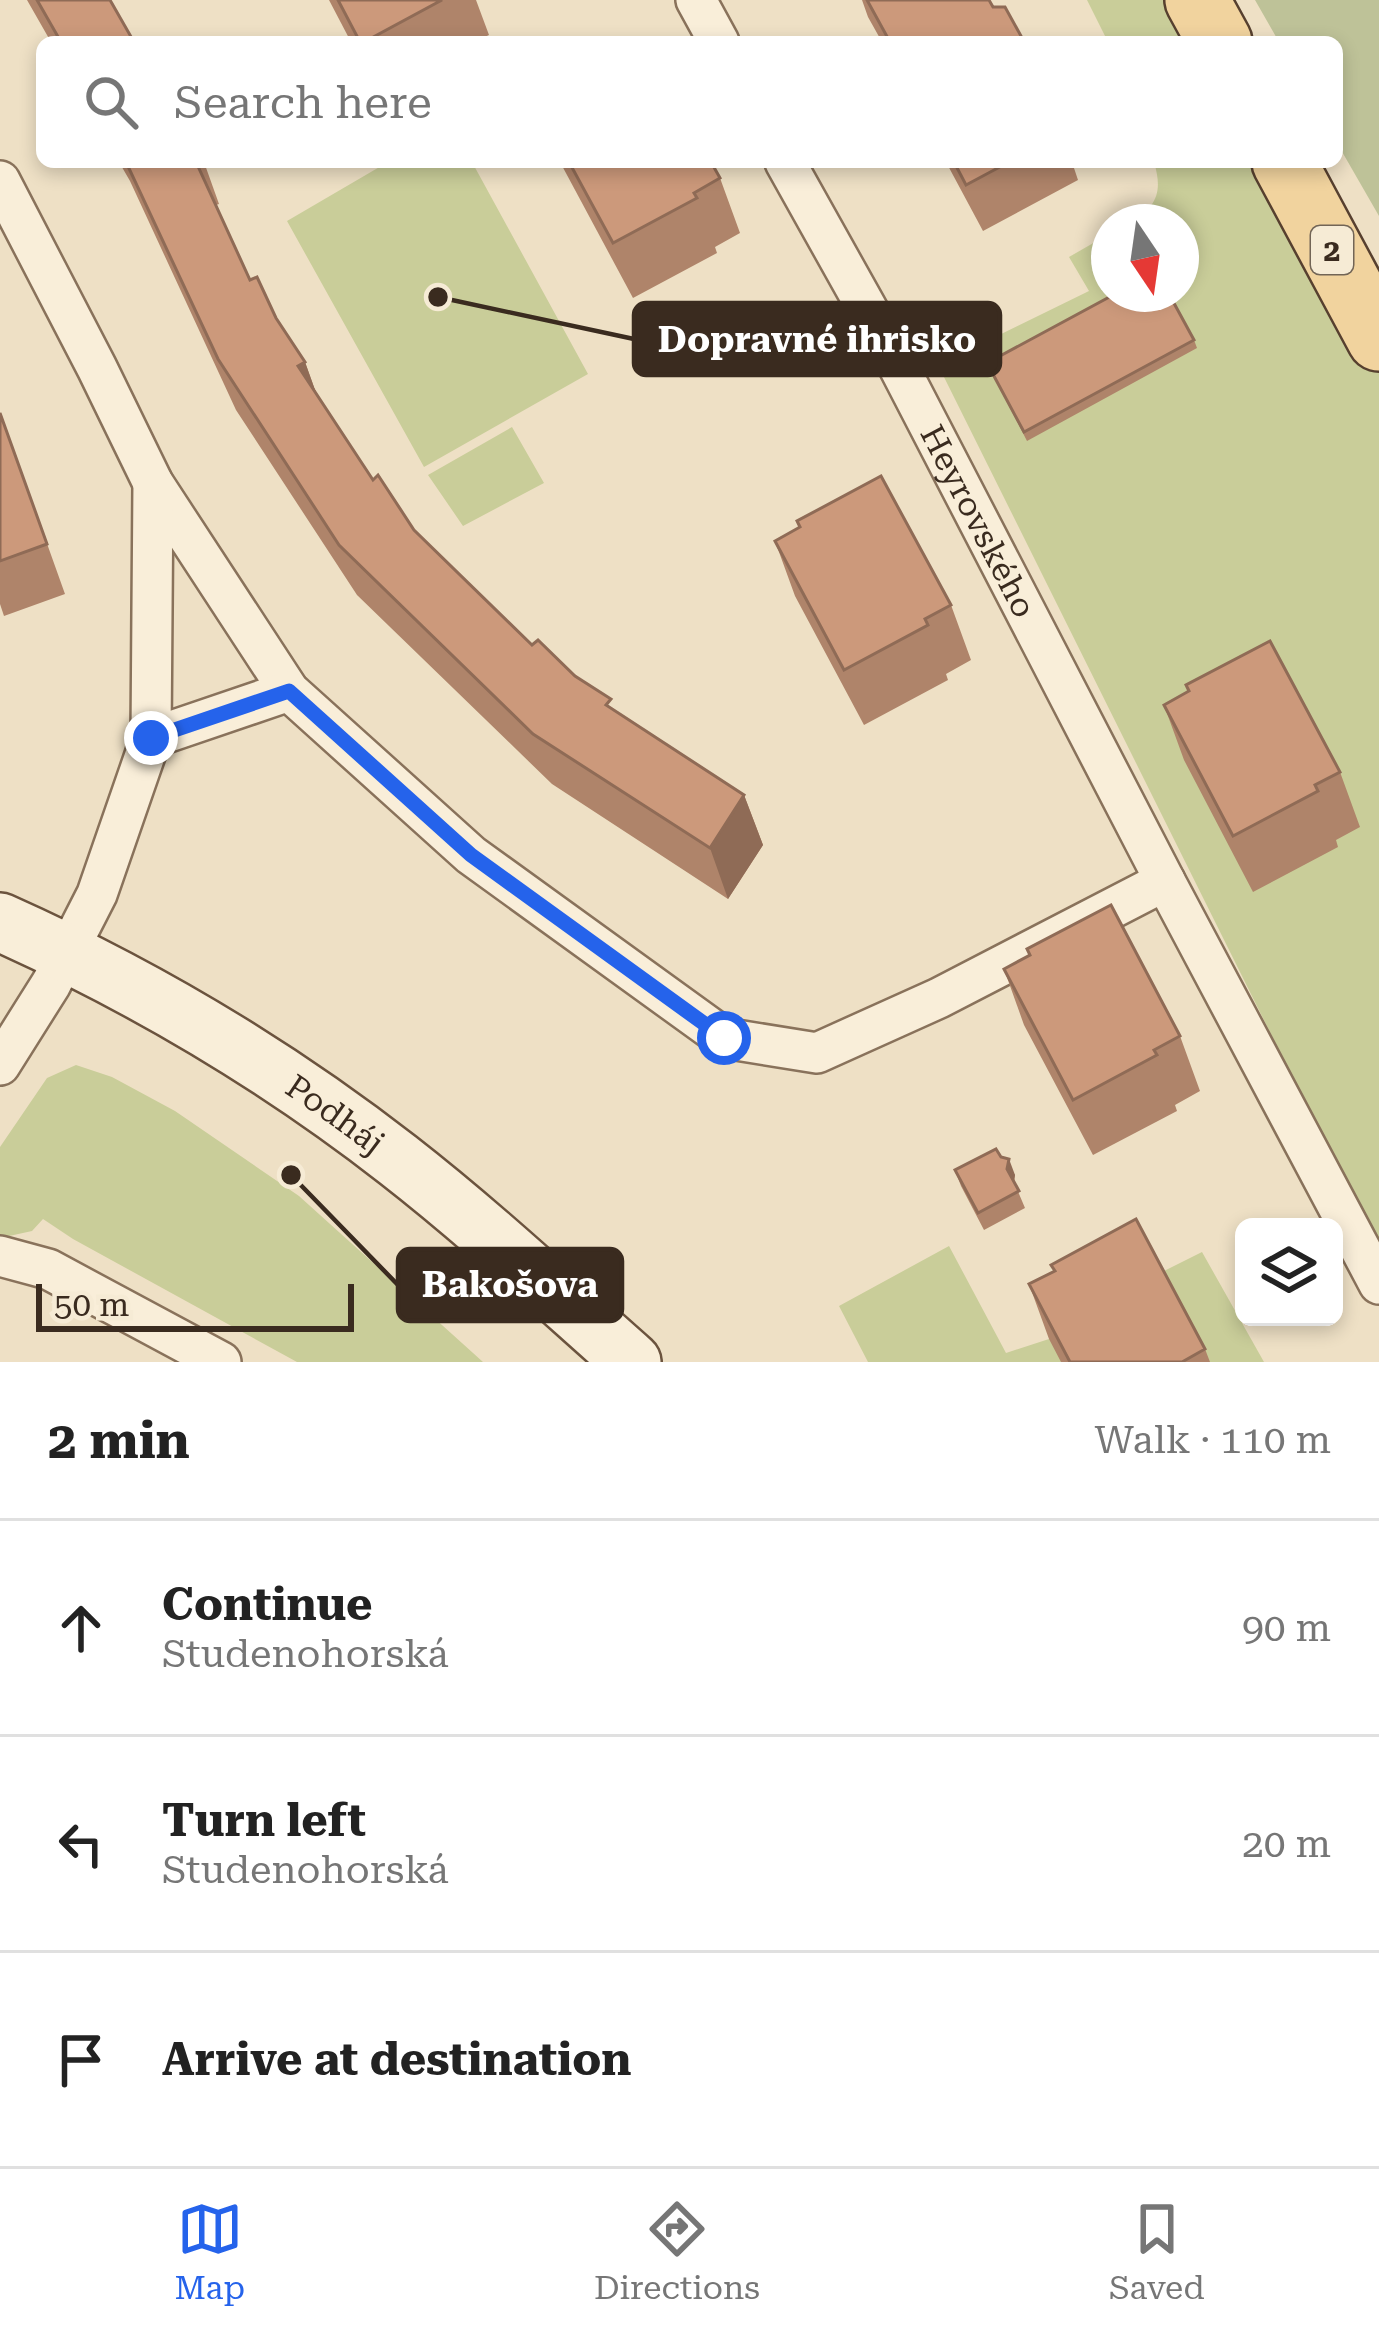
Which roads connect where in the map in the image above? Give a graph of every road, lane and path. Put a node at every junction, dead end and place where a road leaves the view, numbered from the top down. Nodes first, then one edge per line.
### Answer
1 (697, 0) edge
2 (1197, 0) edge
3 (716, 36) edge
4 (1217, 36) edge
5 (788, 168) edge
6 (1287, 168) edge
7 (0, 181) edge
8 (1379, 339) edge
9 (153, 483) junction
10 (289, 691) junction
11 (151, 738) junction
12 (1165, 881) junction
13 (0, 922) edge
14 (68, 952) junction
15 (0, 1065) edge
16 (0, 1256) edge
17 (1379, 1284) edge
18 (221, 1362) edge
19 (632, 1362) edge

1 - 3 street
2 - 4 main road
5 - 12 street, Heyrovského
6 - 8 main road, 2
7 - 9 street
9 - 10 street
9 - 11 street
10 - 11 street
10 - 12 street
11 - 14 street
12 - 17 street, Heyrovského
13 - 14 street, Podháj
14 - 15 street
14 - 19 street, Podháj
16 - 18 street

